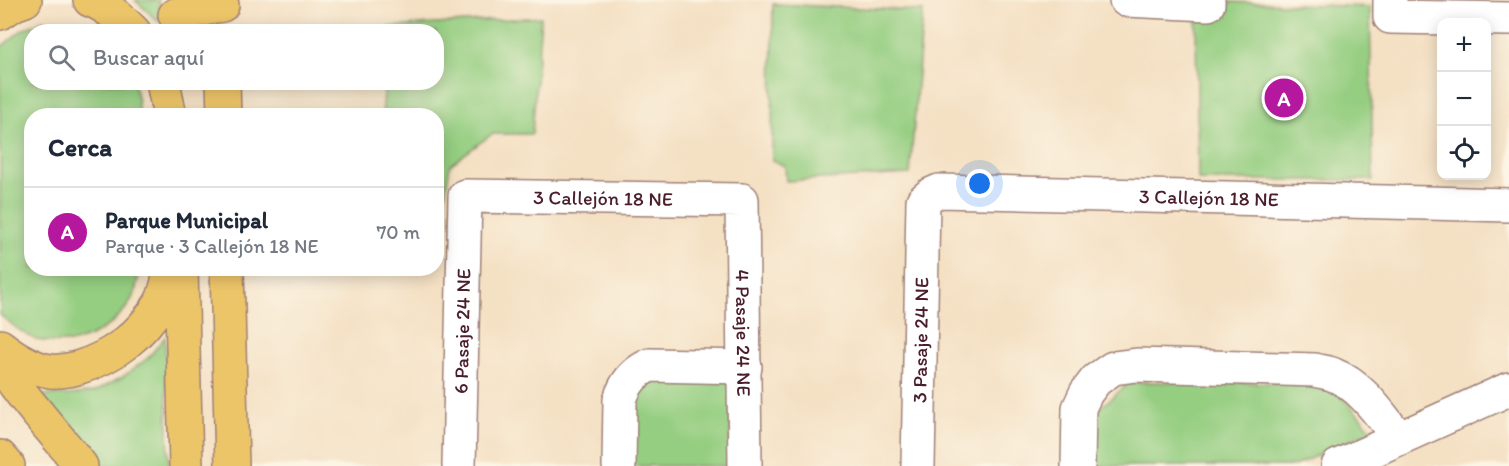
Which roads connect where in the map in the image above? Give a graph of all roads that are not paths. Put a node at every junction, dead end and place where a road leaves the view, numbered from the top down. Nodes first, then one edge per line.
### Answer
1 (25, 0) edge
2 (90, 0) edge
3 (1126, 0) edge
4 (1208, 2) edge
5 (1390, 8) edge
6 (222, 12) edge
7 (0, 13) edge
8 (175, 15) edge
9 (1509, 19) edge
10 (126, 24) edge
11 (165, 90) edge
12 (177, 90) edge
13 (223, 90) edge
14 (168, 108) edge
15 (177, 108) edge
16 (224, 108) edge
17 (465, 196) joint
18 (742, 200) joint
19 (1509, 205) edge
20 (923, 214) joint
21 (169, 276) edge
22 (181, 276) edge
23 (227, 276) edge
24 (0, 346) edge
25 (0, 362) edge
26 (745, 367) junction
27 (1509, 388) edge
28 (1399, 438) junction
29 (0, 457) edge
30 (8, 466) edge
31 (81, 466) edge
32 (186, 466) edge
33 (232, 466) edge
34 (459, 466) edge
35 (619, 466) edge
36 (745, 466) edge
37 (918, 466) edge
38 (1078, 466) edge
39 (1338, 466) edge

1 - 7 main road
2 - 10 main road
3 - 4 street
5 - 9 street
6 - 8 main road
11 - 14 main road
12 - 15 main road
13 - 16 main road
17 - 18 street, 3 Callejón 18 NE
17 - 34 street, 6 Pasaje 24 NE
18 - 26 street, 4 Pasaje 24 NE
19 - 20 street, 3 Callejón 18 NE
20 - 37 street, 3 Pasaje 24 NE
21 - 24 main road
22 - 32 main road
23 - 33 main road
25 - 31 main road
26 - 35 street
26 - 36 street, 4 Pasaje 24 NE
27 - 28 street
28 - 38 street
28 - 39 street
29 - 30 main road

